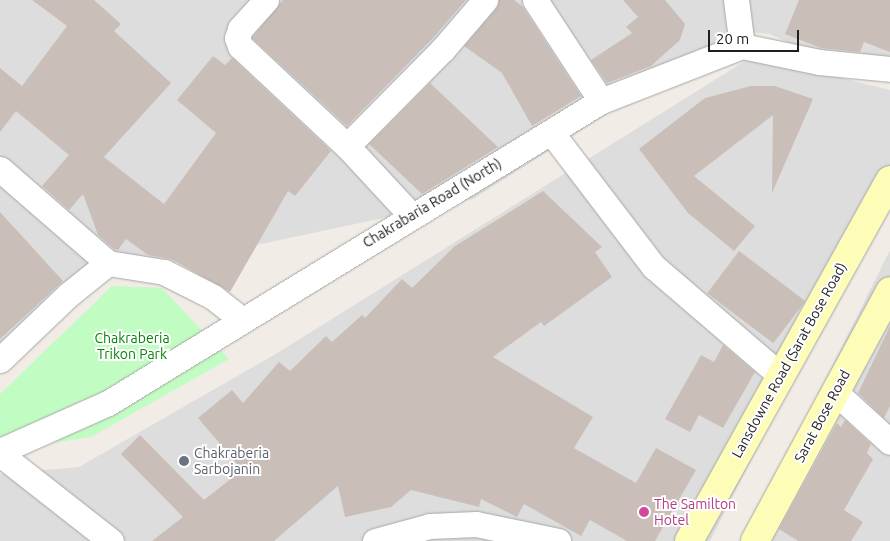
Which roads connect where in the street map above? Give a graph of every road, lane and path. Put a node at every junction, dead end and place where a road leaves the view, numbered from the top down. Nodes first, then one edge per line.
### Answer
1 (266, 0) edge
2 (485, 0) edge
3 (535, 0) edge
4 (736, 0) edge
5 (742, 46) junction
6 (890, 69) edge
7 (601, 101) junction
8 (551, 132) junction
9 (348, 146) junction
10 (0, 169) edge
11 (890, 180) edge
12 (411, 215) junction
13 (108, 263) junction
14 (890, 291) edge
15 (242, 320) junction
16 (0, 360) edge
17 (780, 375) junction
18 (836, 392) junction
19 (890, 442) edge
20 (0, 452) edge
21 (111, 541) edge
22 (374, 541) edge
23 (558, 541) edge
24 (689, 541) edge
25 (755, 541) edge

1 - 9 street
2 - 9 street
3 - 7 street
4 - 5 street
5 - 6 street
5 - 7 street, Chakrabaria Road (North)
7 - 8 street, Chakrabaria Road (North)
8 - 12 street, Chakrabaria Road (North)
8 - 17 street
9 - 12 street
10 - 13 street
11 - 17 main road, Lansdowne Road (Sarat Bose Road)
12 - 15 street, Chakrabaria Road (North)
13 - 15 street
13 - 16 street
14 - 18 main road, Sarat Bose Road
15 - 20 street, Chakrabaria Road (North)
17 - 24 main road, Lansdowne Road (Sarat Bose Road)
18 - 19 street
18 - 25 main road, Sarat Bose Road
20 - 21 street
22 - 23 street

